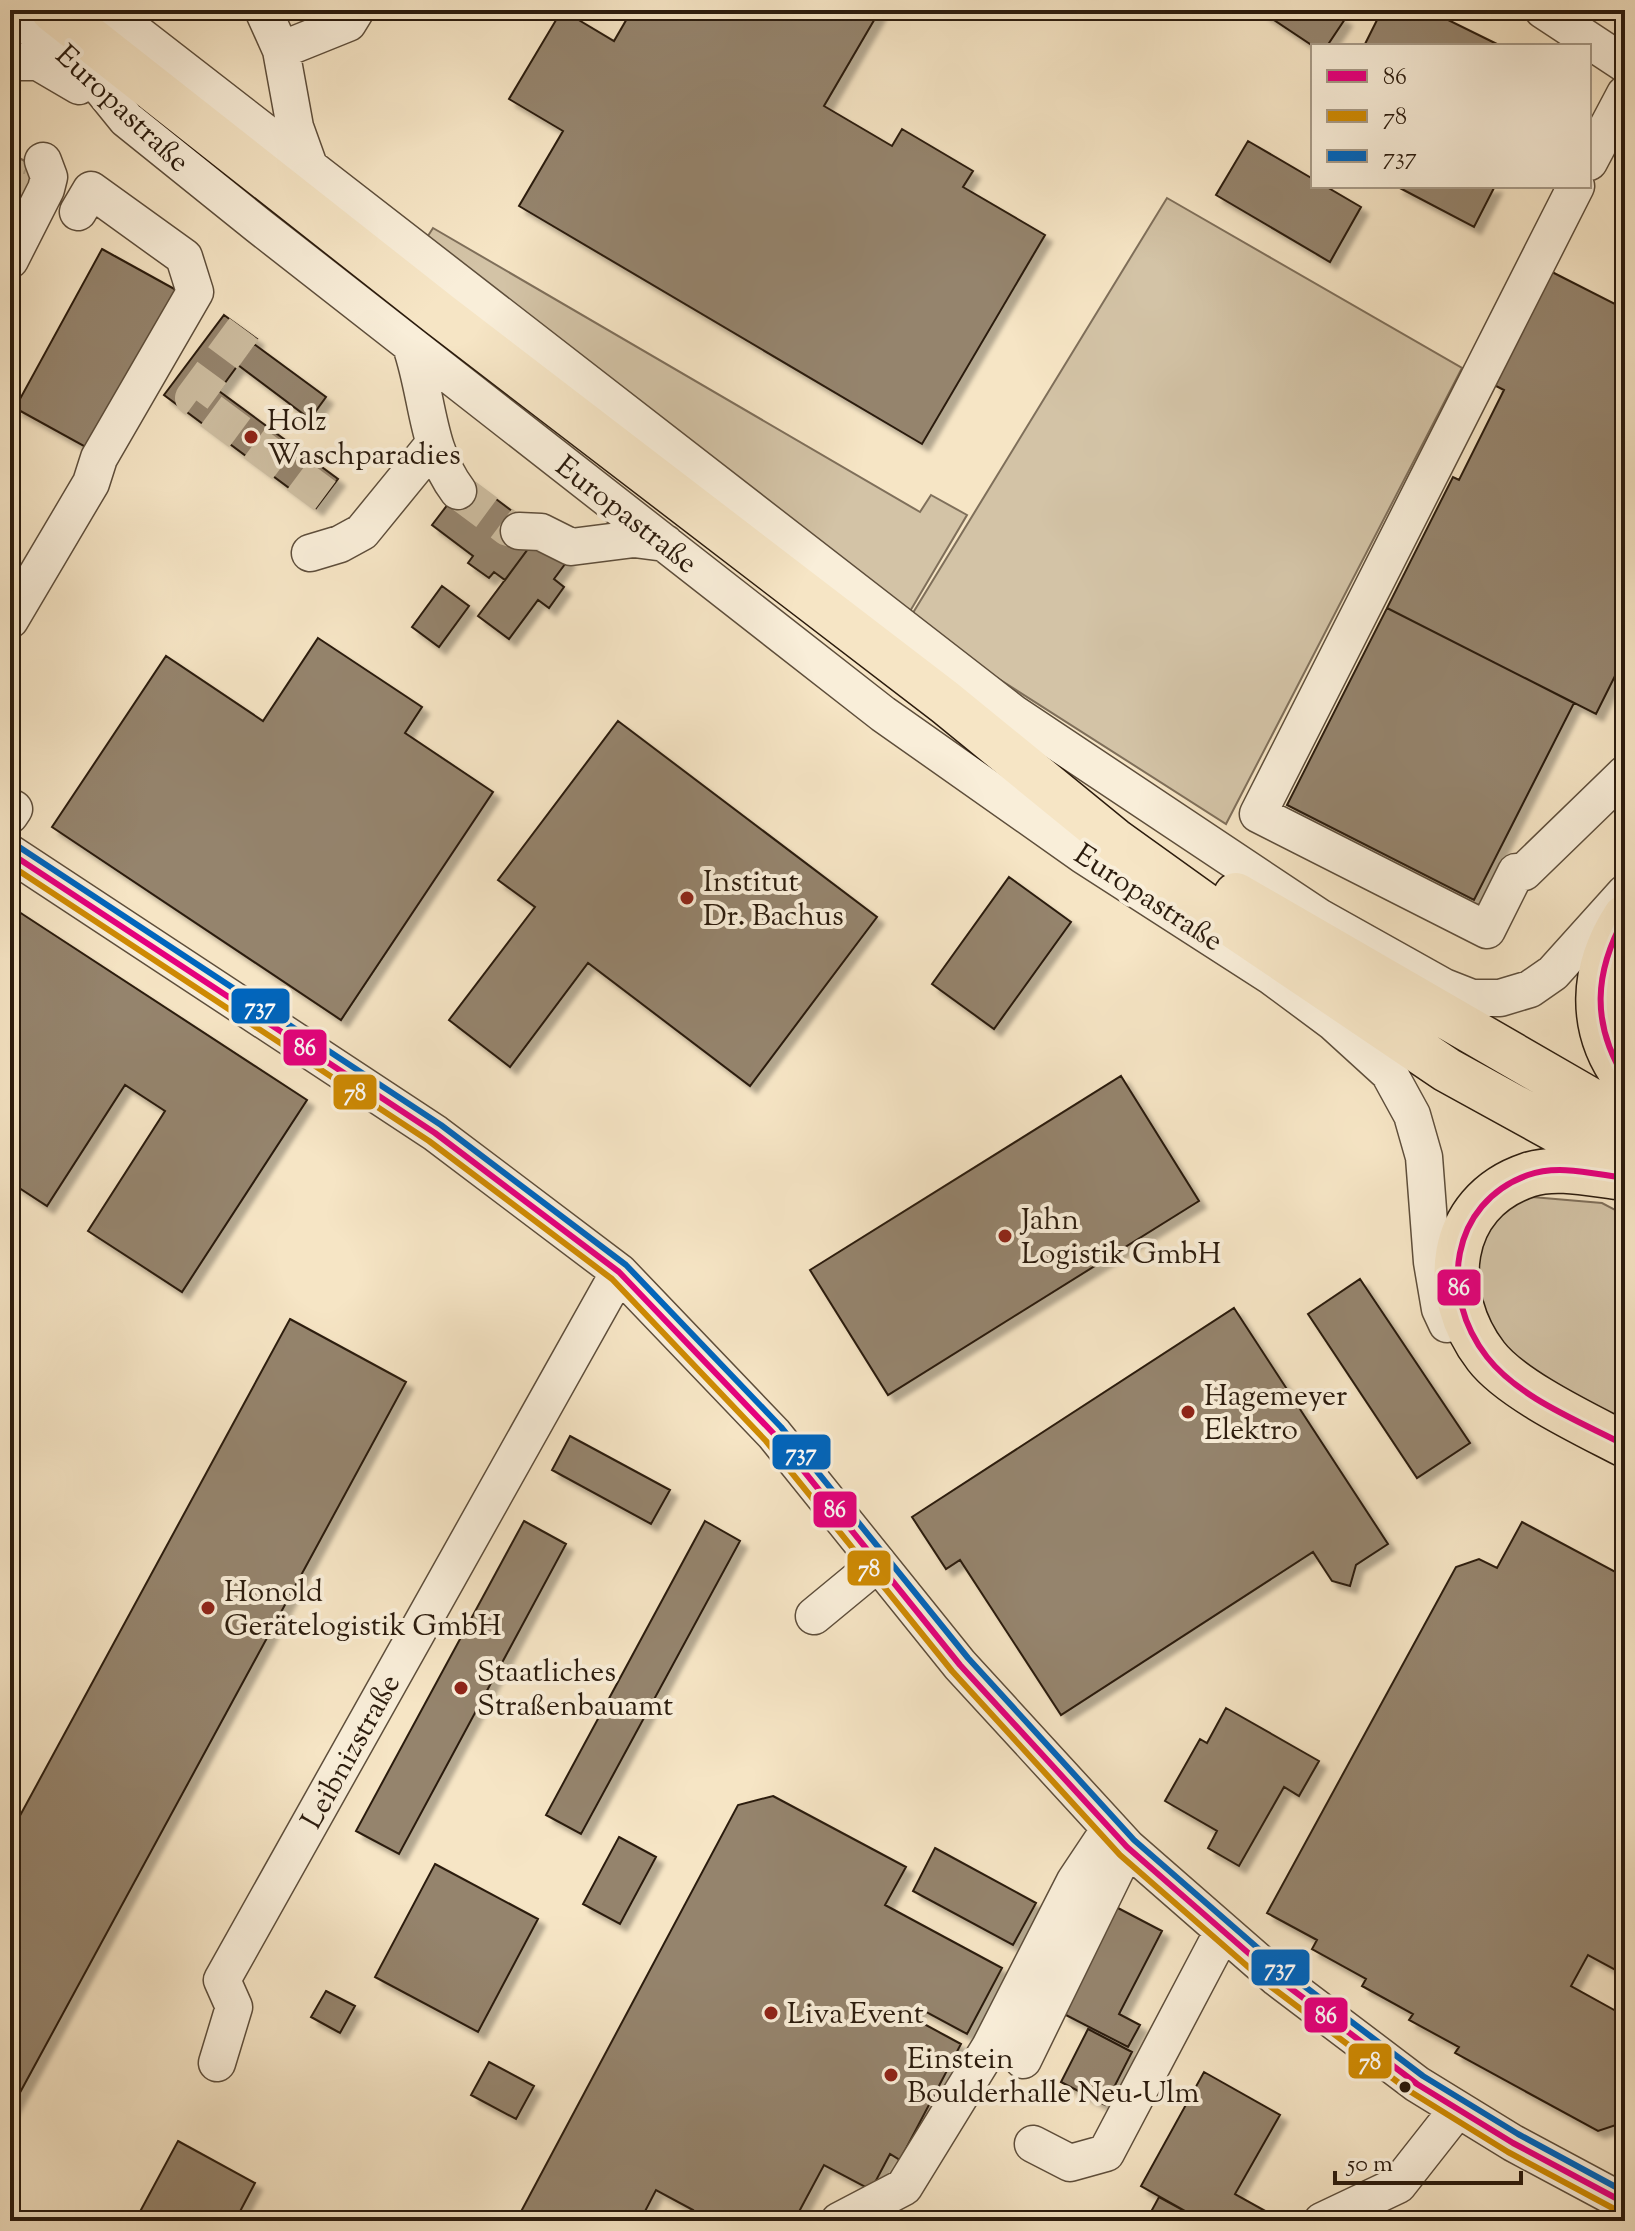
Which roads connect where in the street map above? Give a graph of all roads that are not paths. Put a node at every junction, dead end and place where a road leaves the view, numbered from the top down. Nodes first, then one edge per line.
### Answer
1 (33, 10) edge
2 (53, 10) edge
3 (107, 10) edge
4 (138, 10) edge
5 (263, 10) edge
6 (356, 10) edge
7 (1543, 10) edge
8 (10, 18) edge
9 (281, 50) junction
10 (172, 58) junction
11 (10, 62) edge
12 (1625, 64) edge
13 (1625, 94) edge
14 (126, 119) junction
15 (1591, 158) edge
16 (43, 161) dead end
17 (309, 166) junction
18 (1575, 188) edge
19 (78, 212) dead end
20 (10, 260) edge
21 (425, 330) junction
22 (433, 445) junction
23 (458, 491) tunnel mouth
24 (519, 531) tunnel mouth
25 (665, 543) junction
26 (310, 553) dead end
27 (10, 620) edge
28 (945, 702) junction
29 (1625, 774) edge
30 (10, 853) edge
31 (1625, 893) edge
32 (1319, 917) junction
33 (1625, 917) edge
34 (1271, 976) junction
35 (1503, 1049) junction
36 (1447, 1070) junction
37 (1625, 1078) edge
38 (1625, 1120) edge
39 (1625, 1168) edge
40 (1625, 1178) edge
41 (619, 1272) junction
42 (1625, 1445) edge
43 (1625, 1467) edge
44 (877, 1564) junction
45 (814, 1616) dead end
46 (1118, 1839) junction
47 (1223, 1931) junction
48 (1023, 2060) dead end
49 (217, 2063) dead end
50 (1457, 2110) junction
51 (1033, 2144) dead end
52 (1625, 2203) edge
53 (900, 2204) edge
54 (839, 2221) edge
55 (1322, 2221) edge

1 - 8 street
2 - 21 highway, Europastraße
3 - 10 street, Europastraße
4 - 10 street
5 - 9 street
6 - 9 street
7 - 12 street
8 - 14 street, Europastraße
9 - 17 street
10 - 17 street, Europastraße
11 - 14 street
13 - 15 street
14 - 21 street, Europastraße
16 - 20 street
17 - 32 street, Europastraße
18 - 29 street
19 - 27 street
21 - 22 street
21 - 25 street, Europastraße
21 - 28 highway, Europastraße
22 - 23 street
22 - 26 street
24 - 25 street
25 - 34 street, Europastraße
28 - 35 highway, Europastraße
28 - 36 highway, Europastraße
30 - 41 street
31 - 32 street, Europastraße
32 - 35 highway
33 - 37 highway
34 - 36 highway
34 - 43 street, Europastraße
35 - 38 highway, Europastraße
36 - 39 highway, Europastraße
40 - 42 highway
41 - 44 street
41 - 49 street, Leibnizstraße
44 - 45 street
44 - 46 street
46 - 47 street
46 - 48 street
46 - 53 street
47 - 50 street
47 - 51 street
50 - 52 street
50 - 55 street
53 - 54 street

